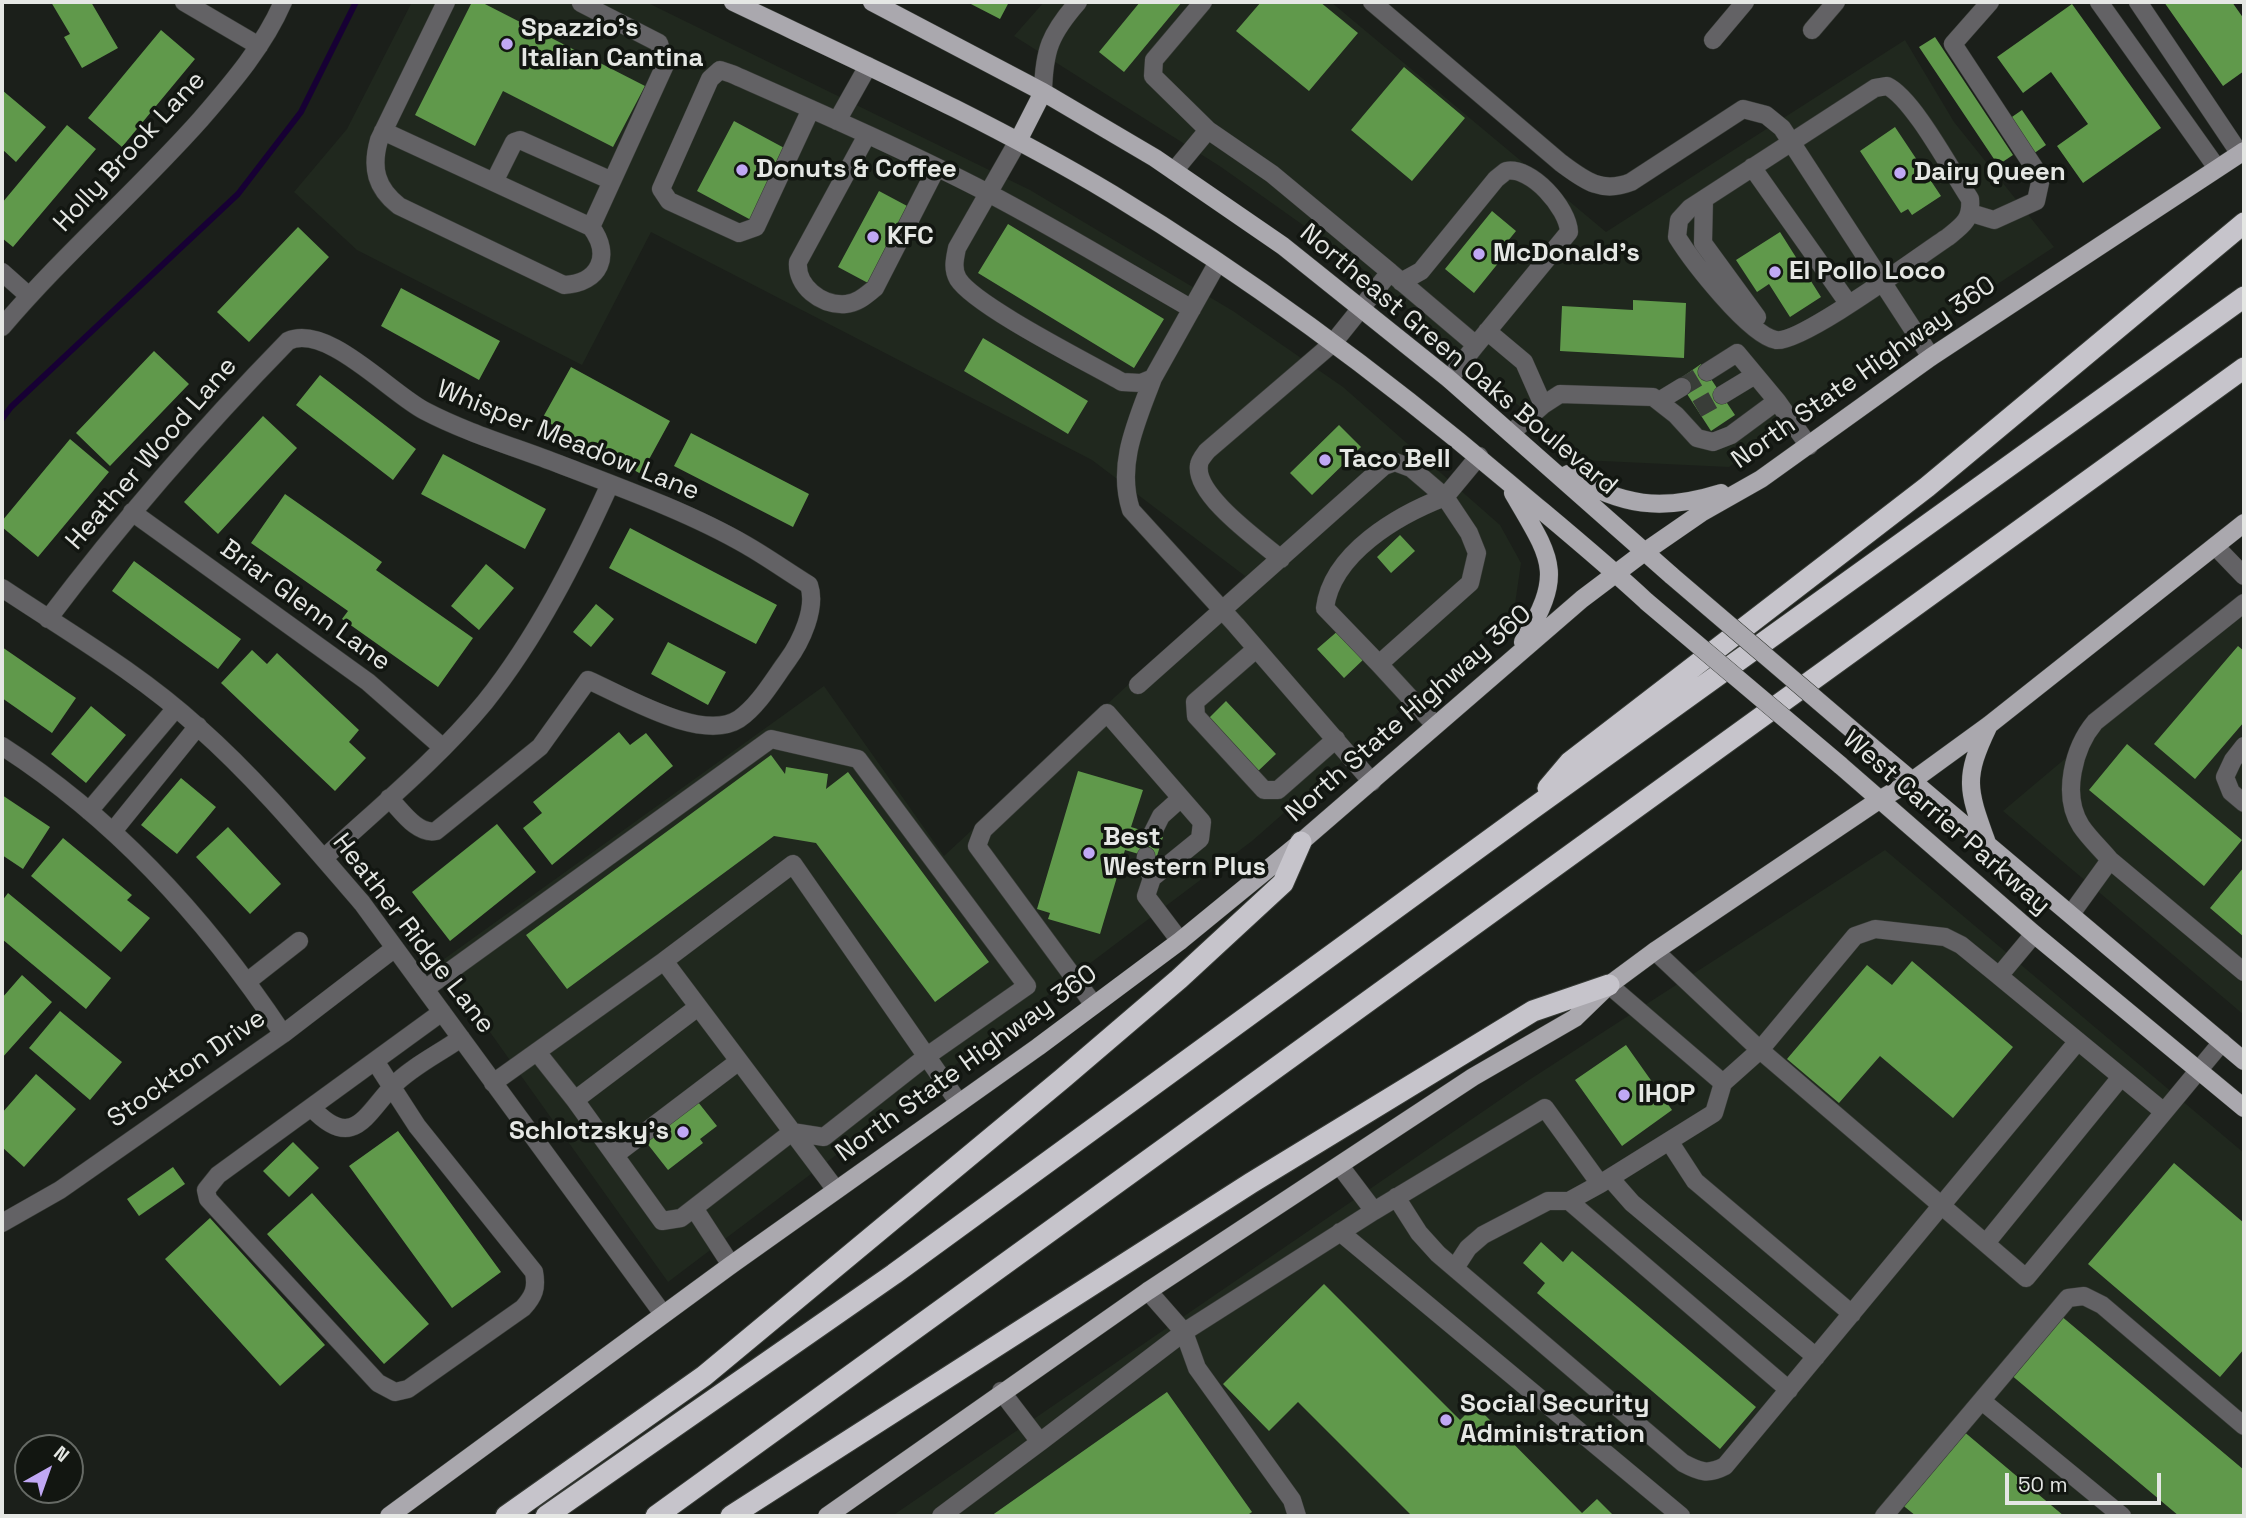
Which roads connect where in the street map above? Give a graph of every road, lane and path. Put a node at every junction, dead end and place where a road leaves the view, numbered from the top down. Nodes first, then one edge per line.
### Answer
1 (184, 2) edge
2 (283, 2) edge
3 (446, 2) edge
4 (580, 2) edge
5 (733, 2) edge
6 (872, 2) edge
7 (1078, 2) edge
8 (1203, 2) edge
9 (1372, 2) edge
10 (1745, 2) edge
11 (1836, 2) edge
12 (1990, 2) edge
13 (2099, 2) edge
14 (2138, 2) edge
15 (1812, 30) dead end
16 (1713, 40) dead end
17 (259, 46) junction
18 (868, 66) junction
19 (1042, 92) junction
20 (811, 109) junction
21 (836, 121) junction
22 (1208, 130) junction
23 (383, 131) junction
24 (867, 135) junction
25 (1018, 141) junction
26 (1791, 142) junction
27 (2242, 152) edge
28 (1752, 167) junction
29 (2217, 168) junction
30 (936, 169) junction
31 (1174, 172) junction
32 (612, 181) junction
33 (494, 182) junction
34 (988, 193) junction
35 (1704, 199) junction
36 (1971, 213) junction
37 (2244, 223) edge
38 (592, 226) junction
39 (1218, 262) junction
40 (2, 272) edge
41 (1395, 277) junction
42 (1881, 280) junction
43 (29, 296) junction
44 (2244, 297) edge
45 (1848, 303) junction
46 (1360, 306) junction
47 (1192, 309) junction
48 (2, 327) edge
49 (305, 337) joint
50 (1482, 338) junction
51 (1780, 340) junction
52 (1333, 342) junction
53 (1931, 357) junction
54 (2244, 368) edge
55 (1707, 372) tunnel mouth
56 (1755, 375) junction
57 (1153, 378) junction
58 (1449, 379) junction
59 (1682, 387) tunnel mouth
60 (1722, 395) tunnel mouth
61 (1659, 401) junction
62 (1777, 401) junction
63 (1544, 405) junction
64 (1697, 410) tunnel mouth
65 (1681, 419) junction
66 (1511, 433) junction
67 (1809, 446) junction
68 (1533, 452) junction
69 (1479, 456) junction
70 (1761, 479) junction
71 (1506, 481) junction
72 (610, 484) junction
73 (1445, 496) junction
74 (132, 512) junction
75 (2244, 523) edge
76 (2215, 546) junction
77 (1643, 553) junction
78 (1281, 559) junction
79 (1616, 573) junction
80 (2244, 576) edge
81 (2, 588) edge
82 (2244, 603) edge
83 (1224, 610) junction
84 (48, 619) junction
85 (1256, 649) junction
86 (1515, 656) junction
87 (1380, 664) junction
88 (1138, 685) dead end
89 (176, 708) junction
90 (1435, 725) junction
91 (1989, 725) junction
92 (198, 726) junction
93 (1336, 739) junction
94 (2, 746) edge
95 (2244, 746) edge
96 (442, 747) junction
97 (1372, 782) junction
98 (1912, 782) junction
99 (395, 792) junction
100 (1181, 798) junction
101 (1879, 800) junction
102 (2244, 803) edge
103 (89, 811) junction
104 (1525, 814) junction
105 (114, 830) junction
106 (1152, 834) dead end
107 (1301, 842) junction
108 (1989, 846) junction
109 (1146, 856) dead end
110 (324, 858) junction
111 (2110, 860) junction
112 (1152, 877) junction
113 (2071, 914) junction
114 (2034, 934) junction
115 (1180, 941) junction
116 (299, 942) dead end
117 (395, 948) junction
118 (1655, 951) junction
119 (664, 961) junction
120 (2244, 971) edge
121 (1999, 976) junction
122 (248, 981) junction
123 (1609, 985) junction
124 (425, 989) junction
125 (1094, 1005) junction
126 (698, 1007) junction
127 (442, 1012) junction
128 (283, 1034) junction
129 (461, 1038) junction
130 (2078, 1041) junction
131 (2222, 1042) junction
132 (1760, 1050) junction
133 (537, 1052) junction
134 (927, 1056) junction
135 (375, 1061) junction
136 (739, 1061) junction
137 (2244, 1061) edge
138 (2199, 1070) junction
139 (2121, 1077) junction
140 (493, 1083) junction
141 (1723, 1083) junction
142 (393, 1085) junction
143 (575, 1100) junction
144 (959, 1103) junction
145 (312, 1108) junction
146 (2244, 1108) edge
147 (2164, 1112) junction
148 (792, 1132) junction
149 (1669, 1141) junction
150 (615, 1155) junction
151 (1340, 1166) junction
152 (1605, 1181) junction
153 (836, 1190) junction
154 (1396, 1197) junction
155 (1569, 1201) junction
156 (1942, 1206) junction
157 (694, 1208) junction
158 (1374, 1211) junction
159 (2, 1221) edge
160 (1340, 1232) junction
161 (1986, 1243) junction
162 (731, 1265) junction
163 (1455, 1268) junction
164 (1148, 1291) junction
165 (663, 1314) junction
166 (1852, 1314) junction
167 (1184, 1332) junction
168 (1816, 1357) junction
169 (1788, 1390) junction
170 (1001, 1391) junction
171 (1982, 1401) junction
172 (2244, 1426) edge
173 (1040, 1441) junction
174 (831, 1515) edge
175 (389, 1516) edge
176 (506, 1516) edge
177 (546, 1516) edge
178 (656, 1516) edge
179 (731, 1516) edge
180 (941, 1516) edge
181 (1297, 1516) edge
182 (1681, 1516) edge
183 (1884, 1516) edge
184 (2122, 1516) edge

1 - 17 street
2 - 17 street, Holly Brook Lane
3 - 23 street
4 - 32 street
5 - 18 main road
6 - 19 main road, Northeast Green Oaks Boulevard
7 - 19 street
8 - 22 street
9 - 26 street
10 - 16 street
11 - 15 street
12 - 36 street
13 - 29 street
14 - 27 street
17 - 43 street, Holly Brook Lane
18 - 21 street
18 - 25 main road
19 - 25 main road
19 - 31 main road, Northeast Green Oaks Boulevard
20 - 20 street
20 - 21 street
21 - 24 street
22 - 31 street
22 - 41 street
23 - 33 street
23 - 38 street
24 - 30 street
24 - 30 street
25 - 34 street
25 - 39 main road
26 - 28 street
26 - 36 street
26 - 42 street
27 - 29 main road, North State Highway 360
28 - 35 street
28 - 45 street
29 - 53 main road, North State Highway 360
30 - 34 street
31 - 46 main road, Northeast Green Oaks Boulevard
32 - 33 street
32 - 38 street
33 - 38 street
34 - 47 street
34 - 57 street
35 - 51 street
35 - 51 street
36 - 42 street
37 - 104 highway
39 - 47 street
39 - 52 main road
40 - 43 street
41 - 46 street
41 - 50 street
41 - 50 street
42 - 45 street
42 - 53 street
43 - 48 street, Holly Brook Lane
44 - 104 highway
45 - 51 street
46 - 52 street
46 - 58 main road, Northeast Green Oaks Boulevard
47 - 57 street
49 - 72 street, Whisper Meadow Lane
49 - 74 street, Heather Wood Lane
50 - 58 street
50 - 63 street
52 - 69 main road
52 - 78 street
53 - 67 main road, North State Highway 360
54 - 178 highway
55 - 56 street
56 - 60 street
56 - 62 street
57 - 83 street
58 - 66 main road, Northeast Green Oaks Boulevard
59 - 61 street
61 - 63 street
61 - 65 street
62 - 65 street
62 - 67 street
63 - 66 street
64 - 65 street
66 - 68 main road, Northeast Green Oaks Boulevard
67 - 70 main road, North State Highway 360
68 - 70 main road
68 - 77 main road, Northeast Green Oaks Boulevard
69 - 71 main road
69 - 73 street
70 - 77 main road, North State Highway 360
71 - 79 main road
71 - 86 main road
72 - 96 street
72 - 99 street, Whisper Meadow Lane
73 - 78 street
73 - 87 street
73 - 87 street
74 - 84 street, Heather Wood Lane
74 - 96 street, Briar Glenn Lane
75 - 76 main road
76 - 80 street
76 - 91 main road
77 - 79 main road, North State Highway 360
77 - 98 main road, West Carrier Parkway, bridge
78 - 83 street
79 - 86 main road, North State Highway 360
79 - 101 main road, West Carrier Parkway, bridge
81 - 84 street, Heather Ridge Lane
82 - 111 street
83 - 85 street
83 - 88 street
84 - 89 street, Heather Ridge Lane
85 - 93 street
85 - 93 street
86 - 90 main road, North State Highway 360
87 - 90 street
89 - 92 street, Heather Ridge Lane
89 - 103 street
90 - 97 main road, North State Highway 360
91 - 98 main road
91 - 108 main road
92 - 105 street
92 - 110 street, Heather Ridge Lane
93 - 97 street
94 - 103 street
95 - 102 street
96 - 99 street
97 - 107 main road, North State Highway 360
98 - 101 main road
98 - 108 main road, West Carrier Parkway
99 - 110 street
100 - 106 street
100 - 112 street
100 - 125 street
101 - 114 main road, West Carrier Parkway
101 - 118 main road
103 - 105 street
104 - 177 highway
105 - 122 street
107 - 115 main road, North State Highway 360
107 - 176 highway
108 - 113 main road, West Carrier Parkway
109 - 112 street
110 - 117 street, Heather Ridge Lane
111 - 113 street
111 - 120 street
112 - 115 street
113 - 131 main road, West Carrier Parkway
114 - 121 street
114 - 138 main road, West Carrier Parkway
115 - 125 main road, North State Highway 360
116 - 122 street
117 - 124 street, Heather Ridge Lane
117 - 128 street, Stockton Drive
118 - 123 main road
118 - 132 street
119 - 126 street
119 - 133 street
119 - 134 street
121 - 130 street
121 - 132 street
122 - 128 street
123 - 141 street
123 - 151 main road
123 - 179 highway
124 - 127 street, Heather Ridge Lane
124 - 134 street
125 - 144 main road, North State Highway 360
126 - 136 street
126 - 143 street
127 - 129 street, Heather Ridge Lane
127 - 135 street
128 - 159 street, Stockton Drive
129 - 140 street, Heather Ridge Lane
129 - 142 street
130 - 139 street
130 - 156 street
131 - 137 main road, West Carrier Parkway
131 - 138 street
132 - 141 street
132 - 156 street
133 - 140 street
133 - 143 street
134 - 144 street
134 - 148 street
135 - 142 street
135 - 145 street
136 - 148 street
136 - 150 street
138 - 146 main road, West Carrier Parkway
138 - 147 street
139 - 147 street
139 - 161 street
140 - 165 street, Heather Ridge Lane
141 - 149 street
142 - 145 street
142 - 145 street
143 - 150 street
144 - 153 main road, North State Highway 360
147 - 161 street
148 - 153 street
148 - 157 street
149 - 152 street
149 - 166 street
150 - 157 street
151 - 158 street
151 - 164 main road
152 - 154 street
152 - 155 street
152 - 168 street
153 - 162 main road, North State Highway 360
154 - 158 street
154 - 163 street
155 - 163 street
155 - 169 street
156 - 161 street
156 - 166 street
157 - 162 street
158 - 160 street
160 - 167 street
160 - 182 street
162 - 165 main road, North State Highway 360
163 - 169 street
164 - 167 street
164 - 170 main road
165 - 175 main road, North State Highway 360
166 - 168 street
167 - 173 street
167 - 181 street
168 - 169 street
170 - 173 street
170 - 174 main road
171 - 172 street
171 - 183 street
171 - 184 street
173 - 180 street

